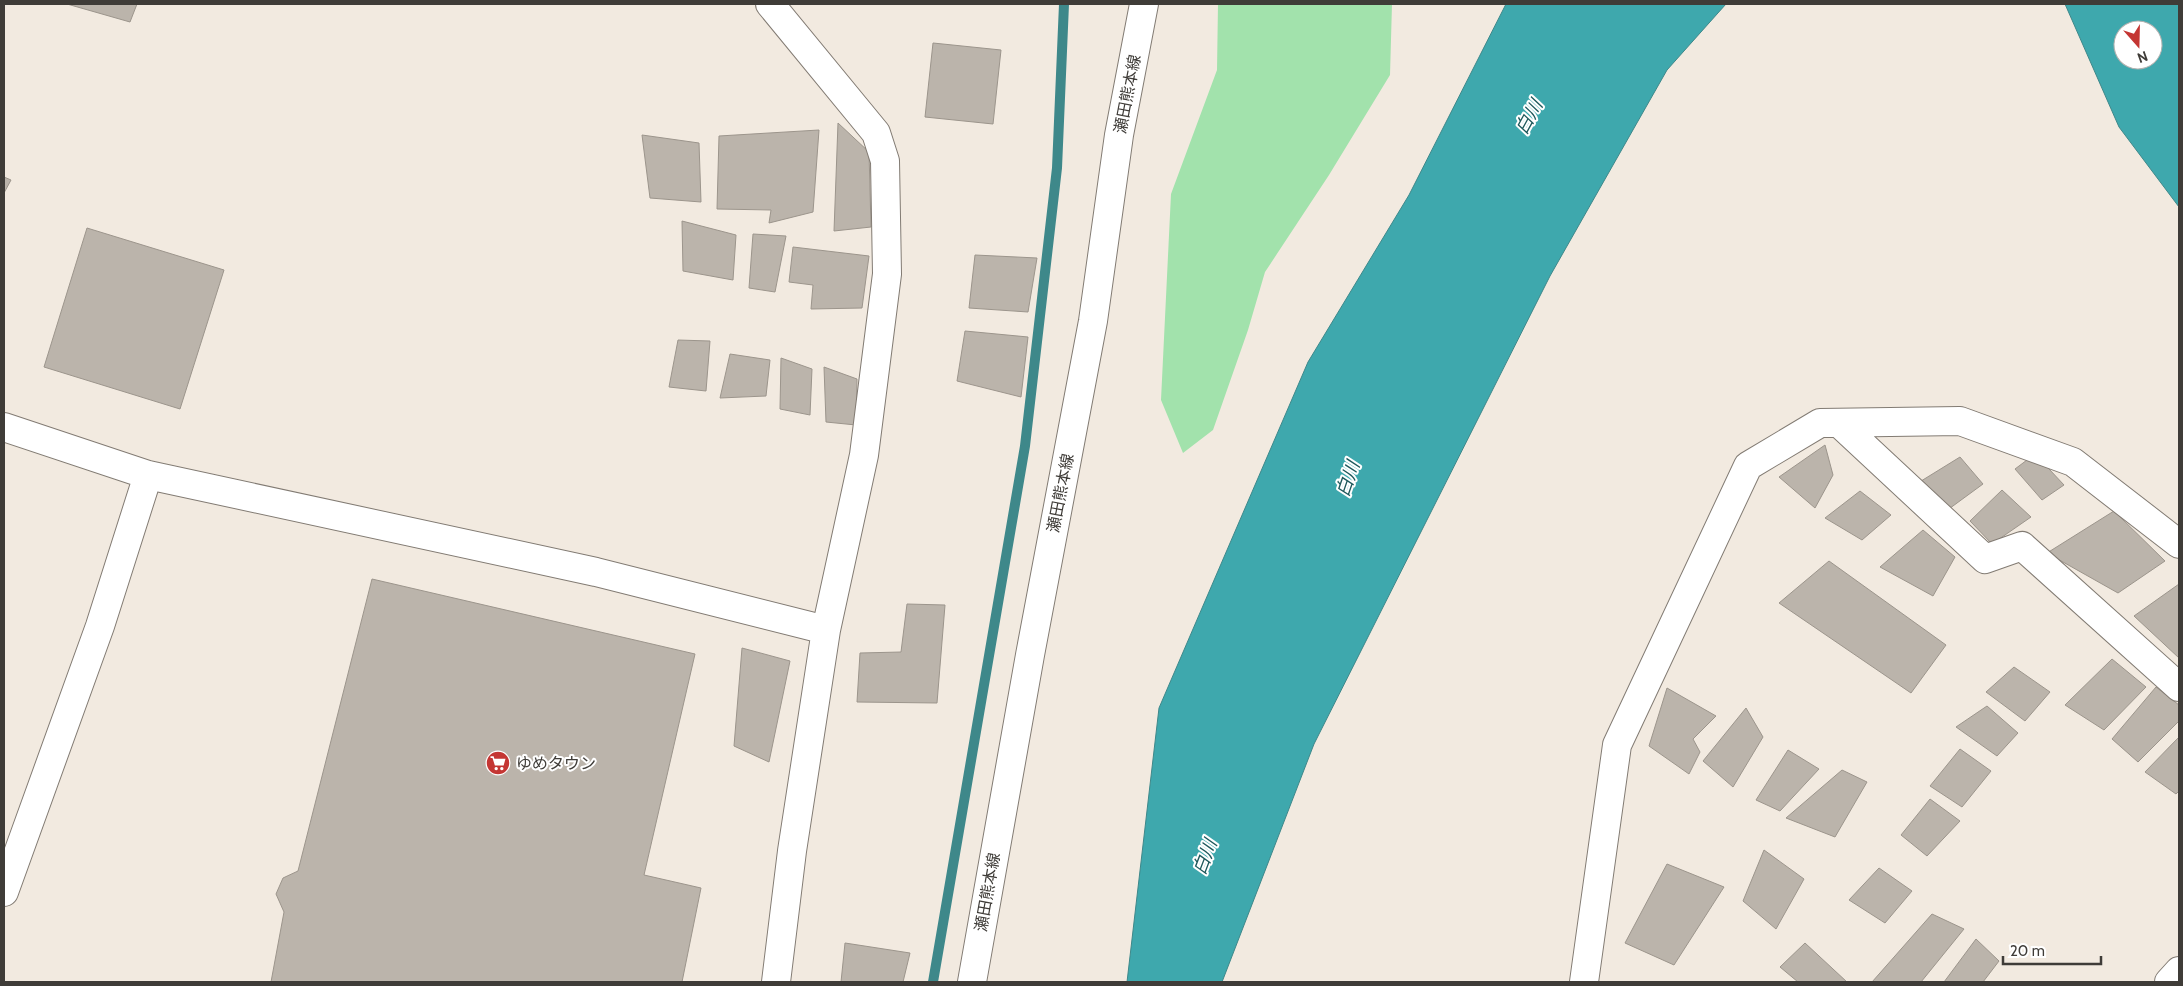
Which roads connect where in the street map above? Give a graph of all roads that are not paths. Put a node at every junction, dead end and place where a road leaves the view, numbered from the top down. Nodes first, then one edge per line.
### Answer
1 (770, 4) edge
2 (1144, 4) edge
3 (1839, 423) junction
4 (4, 427) edge
5 (148, 475) junction
6 (2179, 544) edge
7 (826, 630) junction
8 (2179, 687) edge
9 (4, 892) edge
10 (2179, 971) edge
11 (776, 982) edge
12 (972, 982) edge
13 (1584, 982) edge
14 (2169, 982) edge

1 - 7 street
2 - 12 street, 瀬田熊本線
3 - 6 street
3 - 8 street
3 - 13 street
4 - 5 street
5 - 7 street
5 - 9 street
7 - 11 street
10 - 14 street

